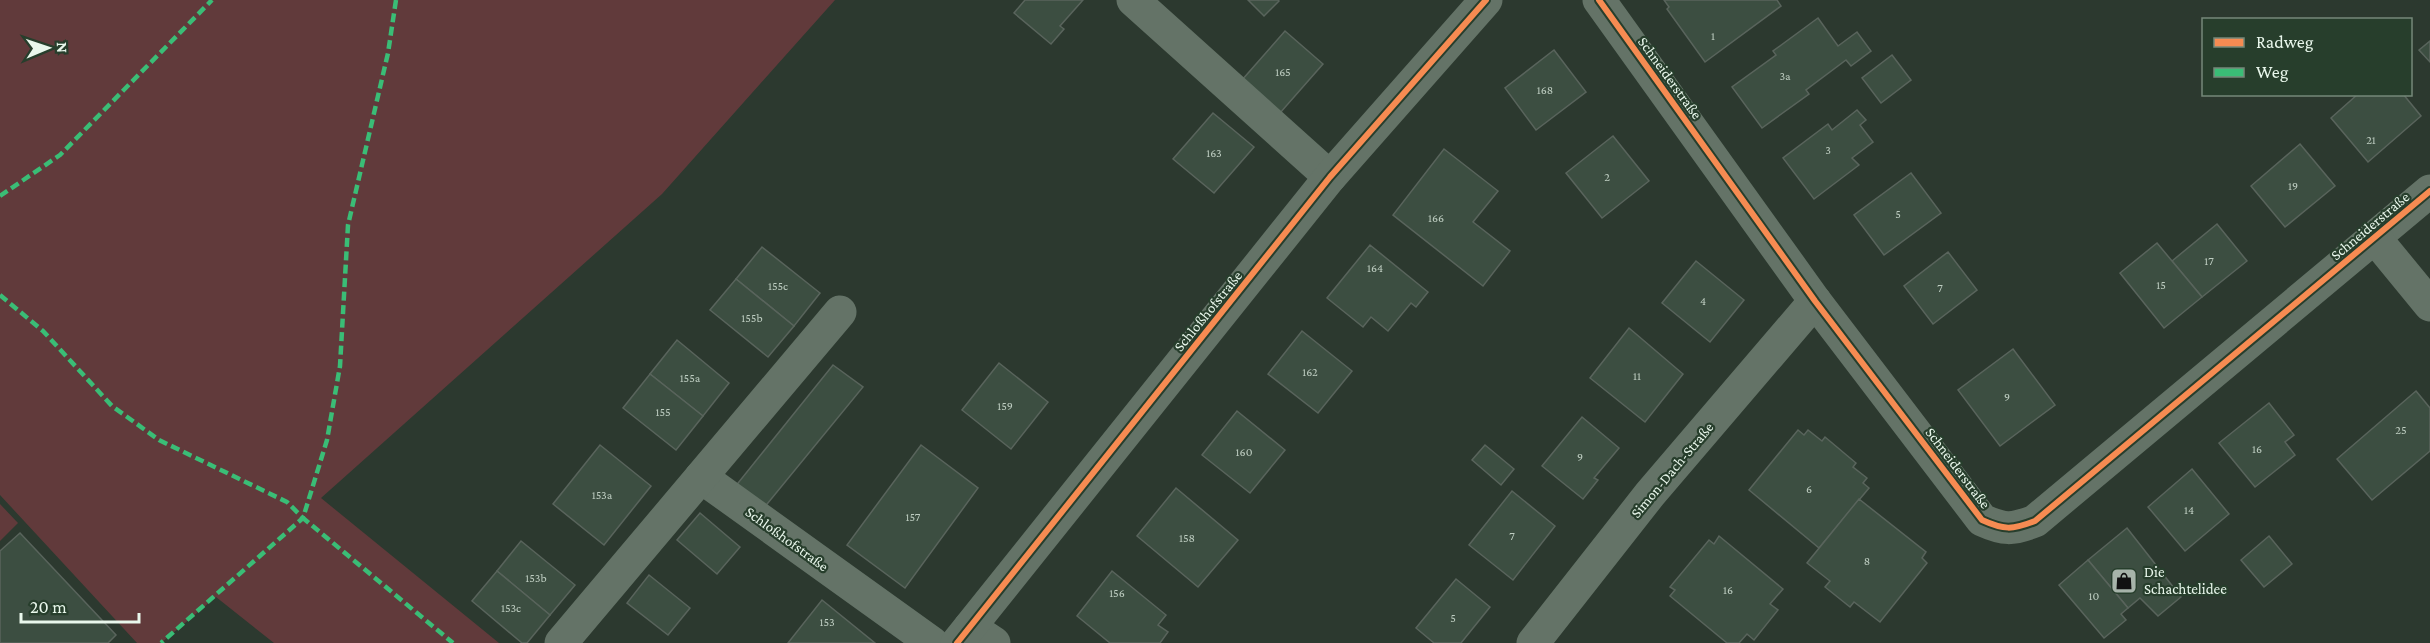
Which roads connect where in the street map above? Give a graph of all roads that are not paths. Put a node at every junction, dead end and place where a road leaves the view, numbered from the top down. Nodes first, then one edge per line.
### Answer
1 (1133, 0) edge
2 (1486, 0) edge
3 (1599, 0) edge
4 (1330, 177) junction
5 (2430, 191) edge
6 (2375, 238) junction
7 (1815, 301) junction
8 (2430, 305) edge
9 (840, 312) dead end
10 (701, 477) junction
11 (974, 638) edge
12 (561, 643) edge
13 (932, 643) edge
14 (1533, 643) edge

1 - 4 street
2 - 4 street, Schloßhofstraße
3 - 7 street, Schneiderstraße
4 - 11 street, Schloßhofstraße
5 - 6 street, Schneiderstraße
6 - 7 street, Schneiderstraße
6 - 8 street
7 - 14 street, Simon-Dach-Straße
9 - 10 street
10 - 12 street
10 - 13 street, Schloßhofstraße

